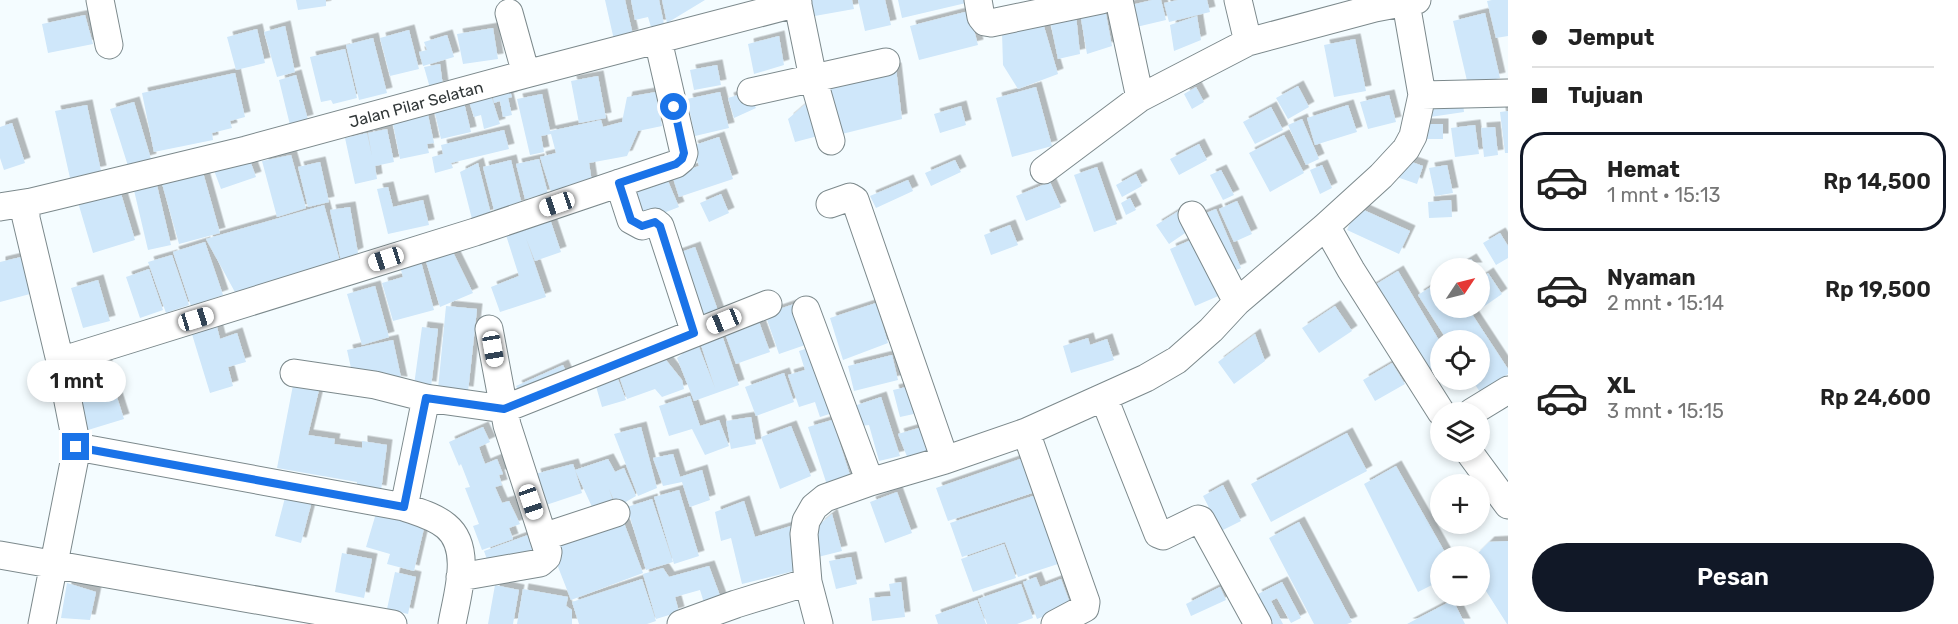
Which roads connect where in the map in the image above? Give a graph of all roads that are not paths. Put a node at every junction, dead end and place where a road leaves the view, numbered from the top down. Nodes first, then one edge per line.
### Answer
1 (100, 0) edge
2 (978, 0) edge
3 (1101, 0) edge
4 (1119, 0) edge
5 (1239, 0) edge
6 (798, 1) edge
7 (1412, 1) edge
8 (508, 13) dead end
9 (658, 39) junction
10 (1248, 42) junction
11 (109, 45) dead end
12 (886, 62) dead end
13 (526, 74) junction
14 (813, 78) junction
15 (752, 92) dead end
16 (1508, 93) edge
17 (1422, 94) junction
18 (1140, 98) junction
19 (831, 141) dead end
20 (1044, 170) dead end
21 (619, 183) junction
22 (31, 202) junction
23 (830, 204) dead end
24 (0, 207) edge
25 (1192, 215) dead end
26 (1326, 226) junction
27 (1237, 302) junction
28 (768, 304) dead end
29 (806, 310) dead end
30 (489, 328) dead end
31 (694, 333) junction
32 (60, 361) junction
33 (294, 373) dead end
34 (1508, 390) edge
35 (426, 398) junction
36 (1104, 398) junction
37 (1435, 402) edge
38 (1488, 402) edge
39 (504, 409) junction
40 (1026, 432) junction
41 (76, 447) junction
42 (945, 460) junction
43 (1476, 462) edge
44 (870, 482) junction
45 (1508, 505) edge
46 (404, 507) junction
47 (616, 513) dead end
48 (543, 537) junction
49 (0, 555) edge
50 (52, 565) junction
51 (460, 577) junction
52 (808, 582) junction
53 (42, 624) edge
54 (393, 624) edge
55 (452, 624) edge
56 (681, 624) edge
57 (819, 624) edge
58 (1055, 624) edge
59 (1258, 624) edge

1 - 11 street
2 - 3 street
4 - 18 street
5 - 10 street
6 - 9 street, Jalan Pilar Selatan
6 - 14 street
7 - 10 street
7 - 17 street
8 - 13 street
9 - 13 street, Jalan Pilar Selatan
9 - 21 street
10 - 18 street
12 - 14 street
13 - 22 street, Jalan Pilar Selatan
14 - 15 street
14 - 19 street
16 - 17 street
17 - 26 street
18 - 20 street
21 - 31 street
21 - 32 street
22 - 24 street, Jalan Pilar Selatan
22 - 32 street
23 - 42 street
25 - 27 street
26 - 27 street
26 - 37 street
27 - 36 street
28 - 31 street
29 - 44 street
30 - 39 street
31 - 39 street
32 - 41 street
33 - 35 street
34 - 38 street
35 - 39 street
35 - 46 street
36 - 40 street
36 - 59 street
39 - 48 street
40 - 42 street
40 - 58 street
41 - 46 street
41 - 50 street
42 - 44 street
43 - 45 street
44 - 52 street
46 - 51 street
47 - 48 street
48 - 51 street
49 - 50 street
50 - 53 street
50 - 54 street
51 - 55 street
52 - 56 street
52 - 57 street

